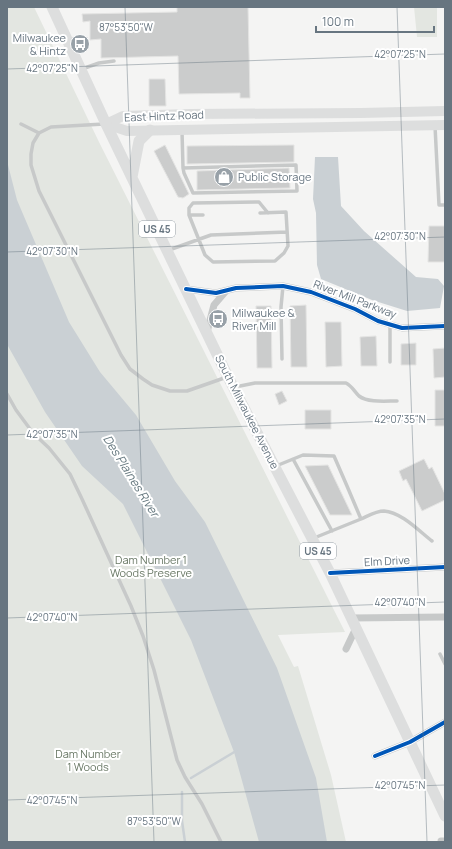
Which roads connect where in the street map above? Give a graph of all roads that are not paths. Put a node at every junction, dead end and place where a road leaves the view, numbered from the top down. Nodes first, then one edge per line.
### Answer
1 (52, 7) edge
2 (114, 61) dead end
3 (81, 69) junction
4 (445, 111) edge
5 (21, 124) dead end
6 (106, 124) junction
7 (440, 125) edge
8 (182, 129) junction
9 (150, 130) junction
10 (39, 133) junction
11 (183, 168) junction
12 (132, 177) junction
13 (445, 205) edge
14 (260, 213) dead end
15 (268, 213) junction
16 (189, 215) junction
17 (203, 215) dead end
18 (287, 232) junction
19 (198, 239) junction
20 (167, 251) junction
21 (283, 286) junction
22 (186, 289) junction
23 (226, 291) junction
24 (390, 324) junction
25 (445, 326) edge
26 (206, 332) junction
27 (282, 359) dead end
28 (390, 362) dead end
29 (228, 377) junction
30 (234, 388) junction
31 (7, 394) edge
32 (397, 401) dead end
33 (293, 459) junction
34 (275, 466) junction
35 (361, 519) junction
36 (332, 531) junction
37 (312, 539) junction
38 (432, 541) dead end
39 (445, 567) edge
40 (330, 573) junction
41 (445, 617) edge
42 (353, 623) junction
43 (346, 649) dead end
44 (440, 654) dead end
45 (445, 664) edge
46 (445, 722) edge
47 (410, 742) junction
48 (375, 756) dead end
49 (445, 816) edge
50 (221, 842) edge

1 - 3 main road, South Milwaukee Avenue / US 45
2 - 3 lane
3 - 6 main road, South Milwaukee Avenue / US 45
4 - 6 main road, East Hintz Road
5 - 10 lane
6 - 9 main road, East Hintz Road
6 - 10 lane
6 - 12 main road, South Milwaukee Avenue / US 45
7 - 8 main road, East Hintz Road
7 - 13 lane
8 - 9 main road, East Hintz Road
8 - 11 lane
9 - 12 main road
10 - 29 lane
11 - 11 lane
12 - 20 main road, South Milwaukee Avenue / US 45
14 - 15 lane
15 - 16 lane
15 - 18 lane
16 - 17 lane
16 - 19 lane
18 - 19 lane
18 - 19 lane
19 - 20 lane
20 - 22 main road, South Milwaukee Avenue / US 45
21 - 23 street, River Mill Parkway
21 - 24 street, River Mill Parkway
21 - 27 lane
22 - 23 street, River Mill Parkway
22 - 26 main road, South Milwaukee Avenue / US 45
23 - 26 street
24 - 25 street, River Mill Parkway
24 - 28 lane
26 - 29 main road, South Milwaukee Avenue / US 45
29 - 30 main road, South Milwaukee Avenue / US 45
30 - 32 lane
30 - 34 main road, South Milwaukee Avenue / US 45
31 - 50 lane
33 - 34 lane
33 - 35 lane
33 - 36 lane
34 - 37 main road, South Milwaukee Avenue / US 45
35 - 36 lane
35 - 38 lane
36 - 37 lane
37 - 40 main road, South Milwaukee Avenue / US 45
39 - 40 street, Elm Drive
40 - 42 main road, South Milwaukee Avenue / US 45
41 - 42 street
42 - 43 street
42 - 47 main road, South Milwaukee Avenue / US 45
44 - 45 lane
46 - 47 street
47 - 48 street
47 - 49 main road, South Milwaukee Avenue / US 45

